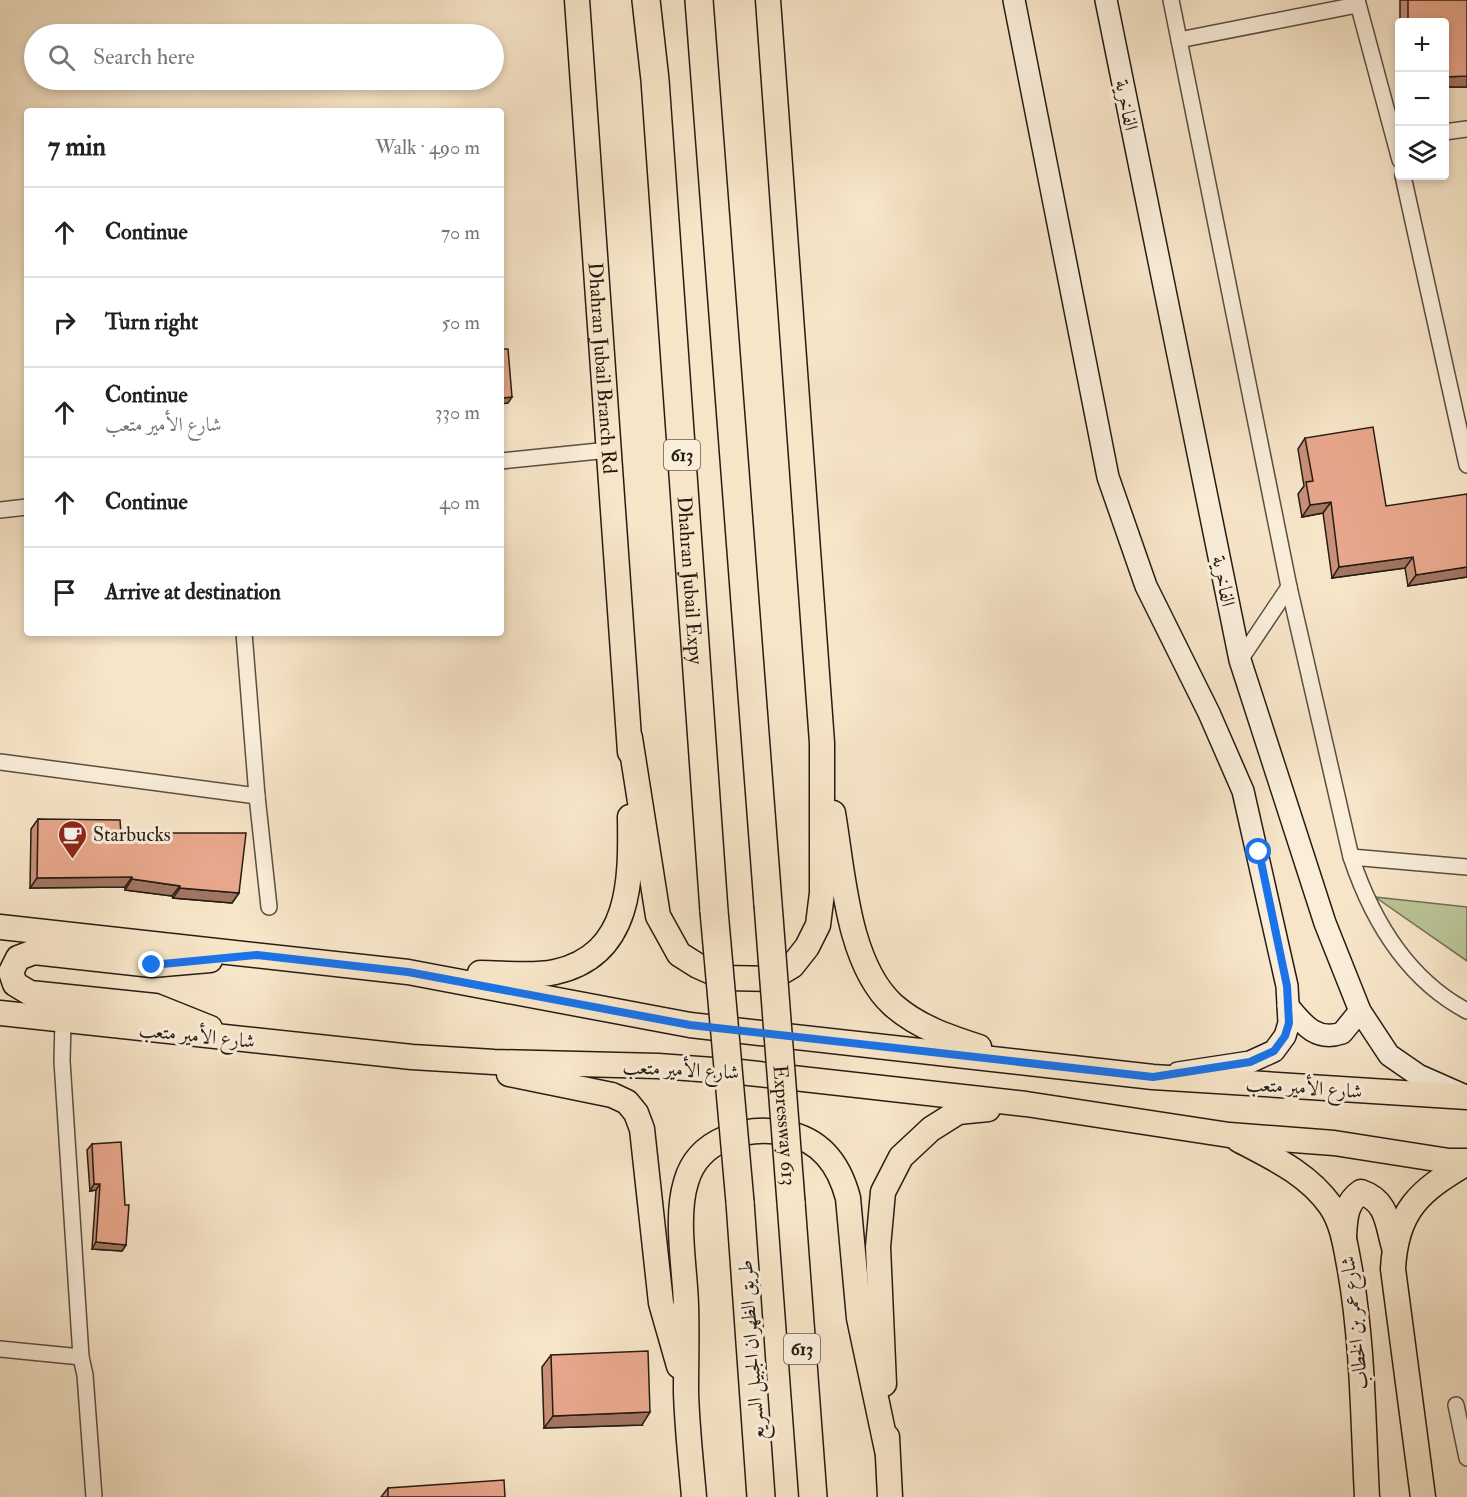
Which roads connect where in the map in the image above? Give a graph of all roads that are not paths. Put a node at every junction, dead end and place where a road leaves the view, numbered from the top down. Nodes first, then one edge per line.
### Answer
1 (577, 0) edge
2 (646, 0) edge
3 (699, 0) edge
4 (768, 0) edge
5 (1014, 0) edge
6 (1106, 0) edge
7 (1171, 0) edge
8 (1357, 3) edge
9 (1179, 40) junction
10 (1467, 129) edge
11 (1395, 131) edge
12 (1449, 131) edge
13 (1404, 180) edge
14 (609, 450) junction
15 (504, 460) edge
16 (1467, 465) edge
17 (24, 507) edge
18 (0, 510) edge
19 (1289, 587) junction
20 (243, 636) edge
21 (1240, 660) junction
22 (630, 738) junction
23 (822, 743) junction
24 (0, 762) edge
25 (257, 796) junction
26 (1351, 857) junction
27 (1467, 867) edge
28 (269, 906) dead end
29 (0, 926) edge
30 (257, 955) junction
31 (408, 972) junction
32 (1288, 1006) junction
33 (1360, 1011) junction
34 (1467, 1011) edge
35 (0, 1015) edge
36 (56, 1021) junction
37 (238, 1039) junction
38 (412, 1057) junction
39 (1024, 1062) junction
40 (1153, 1077) junction
41 (1467, 1097) edge
42 (1026, 1104) junction
43 (1229, 1135) junction
44 (1467, 1162) edge
45 (740, 1202) joint
46 (1344, 1238) junction
47 (1394, 1247) junction
48 (0, 1349) edge
49 (81, 1358) junction
50 (687, 1395) junction
51 (1456, 1405) dead end
52 (887, 1450) junction
53 (1467, 1458) edge
54 (94, 1497) edge
55 (694, 1497) edge
56 (761, 1497) edge
57 (813, 1497) edge
58 (890, 1497) edge
59 (1367, 1497) edge
60 (1423, 1497) edge

1 - 14 main road, Dhahran Jubail Branch Rd
2 - 45 highway, Dhahran Jubail Expy / 613, bridge
3 - 57 highway, Expressway 613 / 613, bridge
4 - 23 main road
5 - 32 street
6 - 21 street, الفاخرية
7 - 9 street
8 - 9 street
8 - 11 street
9 - 19 street
10 - 12 street
13 - 16 street
14 - 15 street
14 - 22 main road, Dhahran Jubail Branch Rd
17 - 18 street
19 - 21 street
19 - 26 street
20 - 25 street
21 - 33 street, الفاخرية
22 - 23 main road
22 - 31 main road
23 - 39 main road
24 - 25 street
25 - 28 street
26 - 27 street
26 - 34 street
29 - 30 main road, شارع الأمير متعب
30 - 31 main road, شارع الأمير متعب
30 - 37 main road
31 - 39 main road, شارع الأمير متعب
32 - 33 street
32 - 40 street
33 - 41 street, الفاخرية
35 - 36 main road, شارع الأمير متعب
36 - 37 main road, شارع الأمير متعب
36 - 49 street
37 - 38 main road, شارع الأمير متعب
38 - 42 main road, شارع الأمير متعب
38 - 50 main road
39 - 40 main road, شارع الأمير متعب
40 - 41 main road, شارع الأمير متعب
42 - 43 main road, شارع الأمير متعب
42 - 52 main road
43 - 44 main road, شارع الأمير متعب
43 - 46 main road, شارع عمر بن الخطاب
44 - 47 main road
45 - 56 highway, طريق الظهران الجبيل السريع / 613
46 - 47 main road
46 - 59 main road, شارع عمر بن الخطاب
47 - 60 main road
48 - 49 street
49 - 54 street
50 - 52 main road
50 - 55 main road
51 - 53 street
52 - 58 main road

